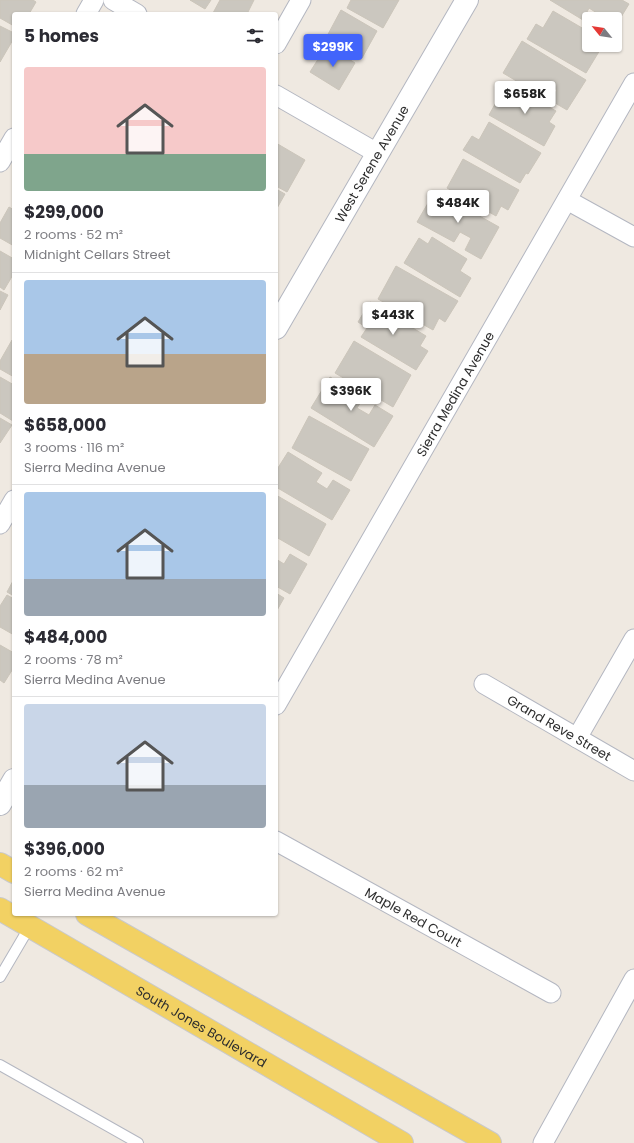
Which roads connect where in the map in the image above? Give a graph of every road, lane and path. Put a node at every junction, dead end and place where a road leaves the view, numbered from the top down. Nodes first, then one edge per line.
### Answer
1 (94, 0) edge
2 (113, 0) edge
3 (302, 0) edge
4 (467, 0) edge
5 (87, 12) edge
6 (134, 12) edge
7 (278, 41) edge
8 (634, 83) edge
9 (278, 96) edge
10 (12, 141) edge
11 (377, 153) junction
12 (0, 162) edge
13 (567, 200) junction
14 (634, 237) edge
15 (278, 325) edge
16 (12, 503) edge
17 (0, 524) edge
18 (634, 639) edge
19 (484, 684) dead end
20 (278, 702) edge
21 (577, 738) junction
22 (634, 771) edge
23 (12, 783) edge
24 (0, 804) edge
25 (278, 842) edge
26 (0, 864) edge
27 (12, 871) edge
28 (0, 909) edge
29 (12, 916) edge
30 (12, 916) edge
31 (91, 916) edge
32 (30, 926) junction
33 (0, 977) edge
34 (634, 979) edge
35 (551, 993) dead end
36 (0, 1065) edge
37 (138, 1143) edge
38 (402, 1143) edge
39 (490, 1143) edge
40 (543, 1143) edge

1 - 5 street
2 - 6 street
3 - 7 street
4 - 11 street, West Serene Avenue
8 - 13 street, Sierra Medina Avenue
9 - 11 street
10 - 12 street
11 - 15 street, West Serene Avenue
13 - 14 street
13 - 20 street, Sierra Medina Avenue
16 - 17 street
18 - 21 street
19 - 21 street, Grand Reve Street
21 - 22 street, Grand Reve Street
23 - 24 street
25 - 35 street, Maple Red Court
26 - 27 main road
28 - 29 main road, South Jones Boulevard
30 - 32 main road, South Jones Boulevard
31 - 39 main road
32 - 33 lane
32 - 38 main road, South Jones Boulevard
34 - 40 street
36 - 37 lane

